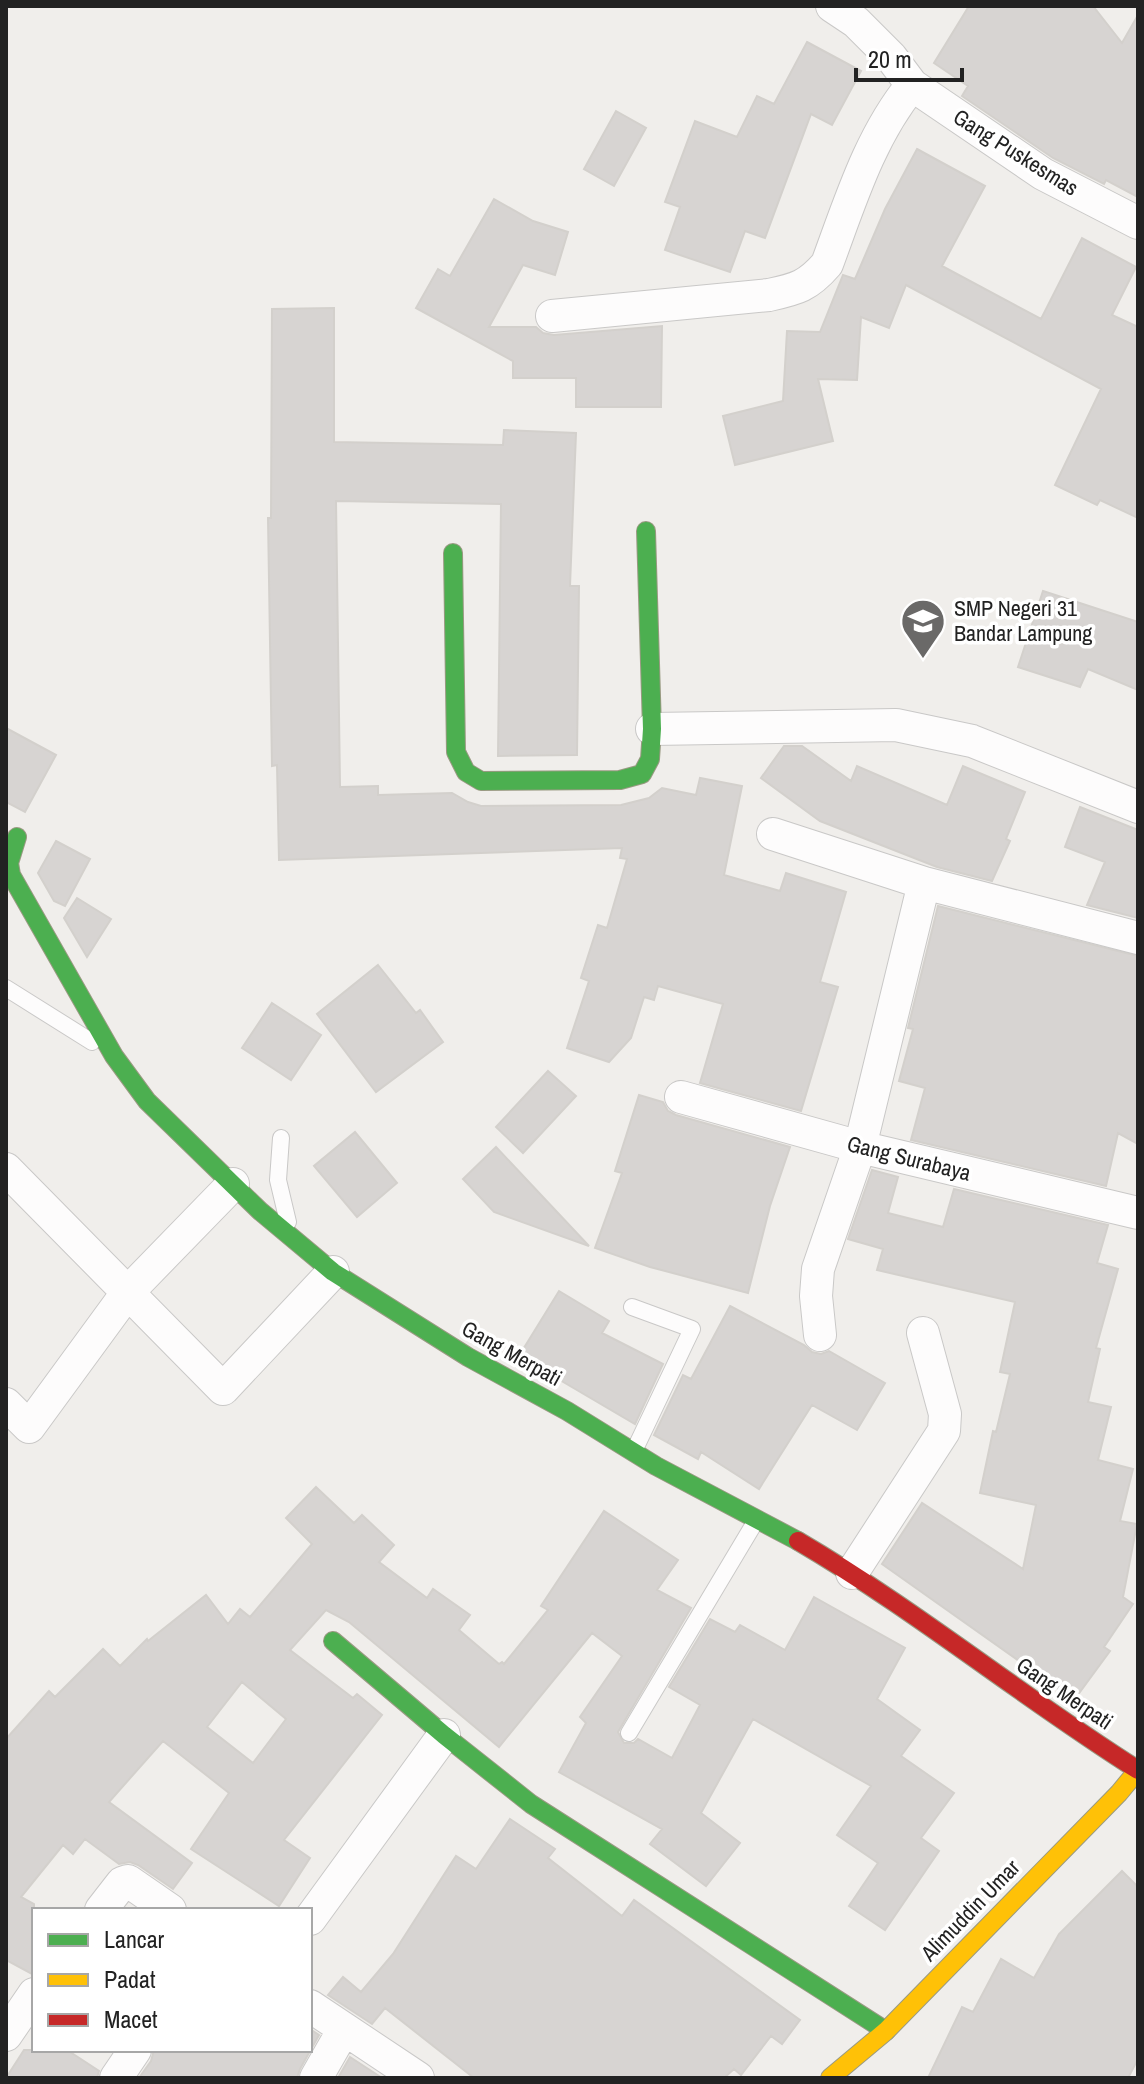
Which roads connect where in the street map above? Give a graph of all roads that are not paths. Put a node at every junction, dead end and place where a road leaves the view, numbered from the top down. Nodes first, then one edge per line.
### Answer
1 (832, 6) edge
2 (912, 85) junction
3 (1138, 223) edge
4 (552, 316) dead end
5 (646, 531) dead end
6 (453, 553) dead end
7 (652, 729) junction
8 (1138, 807) edge
9 (773, 834) dead end
10 (17, 837) dead end
11 (924, 883) junction
12 (1138, 938) edge
13 (6, 988) edge
14 (114, 1056) junction
15 (681, 1097) dead end
16 (281, 1138) dead end
17 (860, 1147) junction
18 (6, 1169) edge
19 (233, 1184) junction
20 (1138, 1213) edge
21 (292, 1239) junction
22 (333, 1272) junction
23 (127, 1293) junction
24 (632, 1307) dead end
25 (923, 1333) dead end
26 (820, 1335) dead end
27 (6, 1404) edge
28 (633, 1452) junction
29 (758, 1518) junction
30 (852, 1573) junction
31 (333, 1641) dead end
32 (629, 1733) dead end
33 (444, 1735) junction
34 (1138, 1770) edge
35 (103, 1908) edge
36 (167, 1908) edge
37 (312, 1916) edge
38 (23, 1992) edge
39 (312, 2007) edge
40 (344, 2029) junction
41 (886, 2031) junction
42 (6, 2035) edge
43 (134, 2052) edge
44 (116, 2078) edge
45 (316, 2078) edge
46 (418, 2078) edge
47 (830, 2078) edge

1 - 2 street, Gang Puskesmas
2 - 3 street, Gang Puskesmas
2 - 4 street
5 - 7 street
6 - 7 street
7 - 8 street
9 - 11 street
10 - 14 street, Gang Merpati
11 - 12 street
11 - 17 street
13 - 14 lane
14 - 19 street, Gang Merpati
15 - 17 street, Gang Surabaya
16 - 21 lane
17 - 20 street, Gang Surabaya
17 - 26 street
18 - 23 street
19 - 21 street, Gang Merpati
19 - 23 street
21 - 22 street, Gang Merpati
22 - 23 street
22 - 28 street, Gang Merpati
23 - 27 street
24 - 28 lane
25 - 30 street
28 - 29 street, Gang Merpati
29 - 30 street, Gang Merpati
29 - 32 lane
30 - 34 street, Gang Merpati
31 - 33 street
33 - 37 street
33 - 41 street
34 - 41 street, Alimuddin Umar
35 - 36 street
38 - 42 street
39 - 40 street
40 - 45 street
40 - 46 street
41 - 47 street, Alimuddin Umar
43 - 44 street

